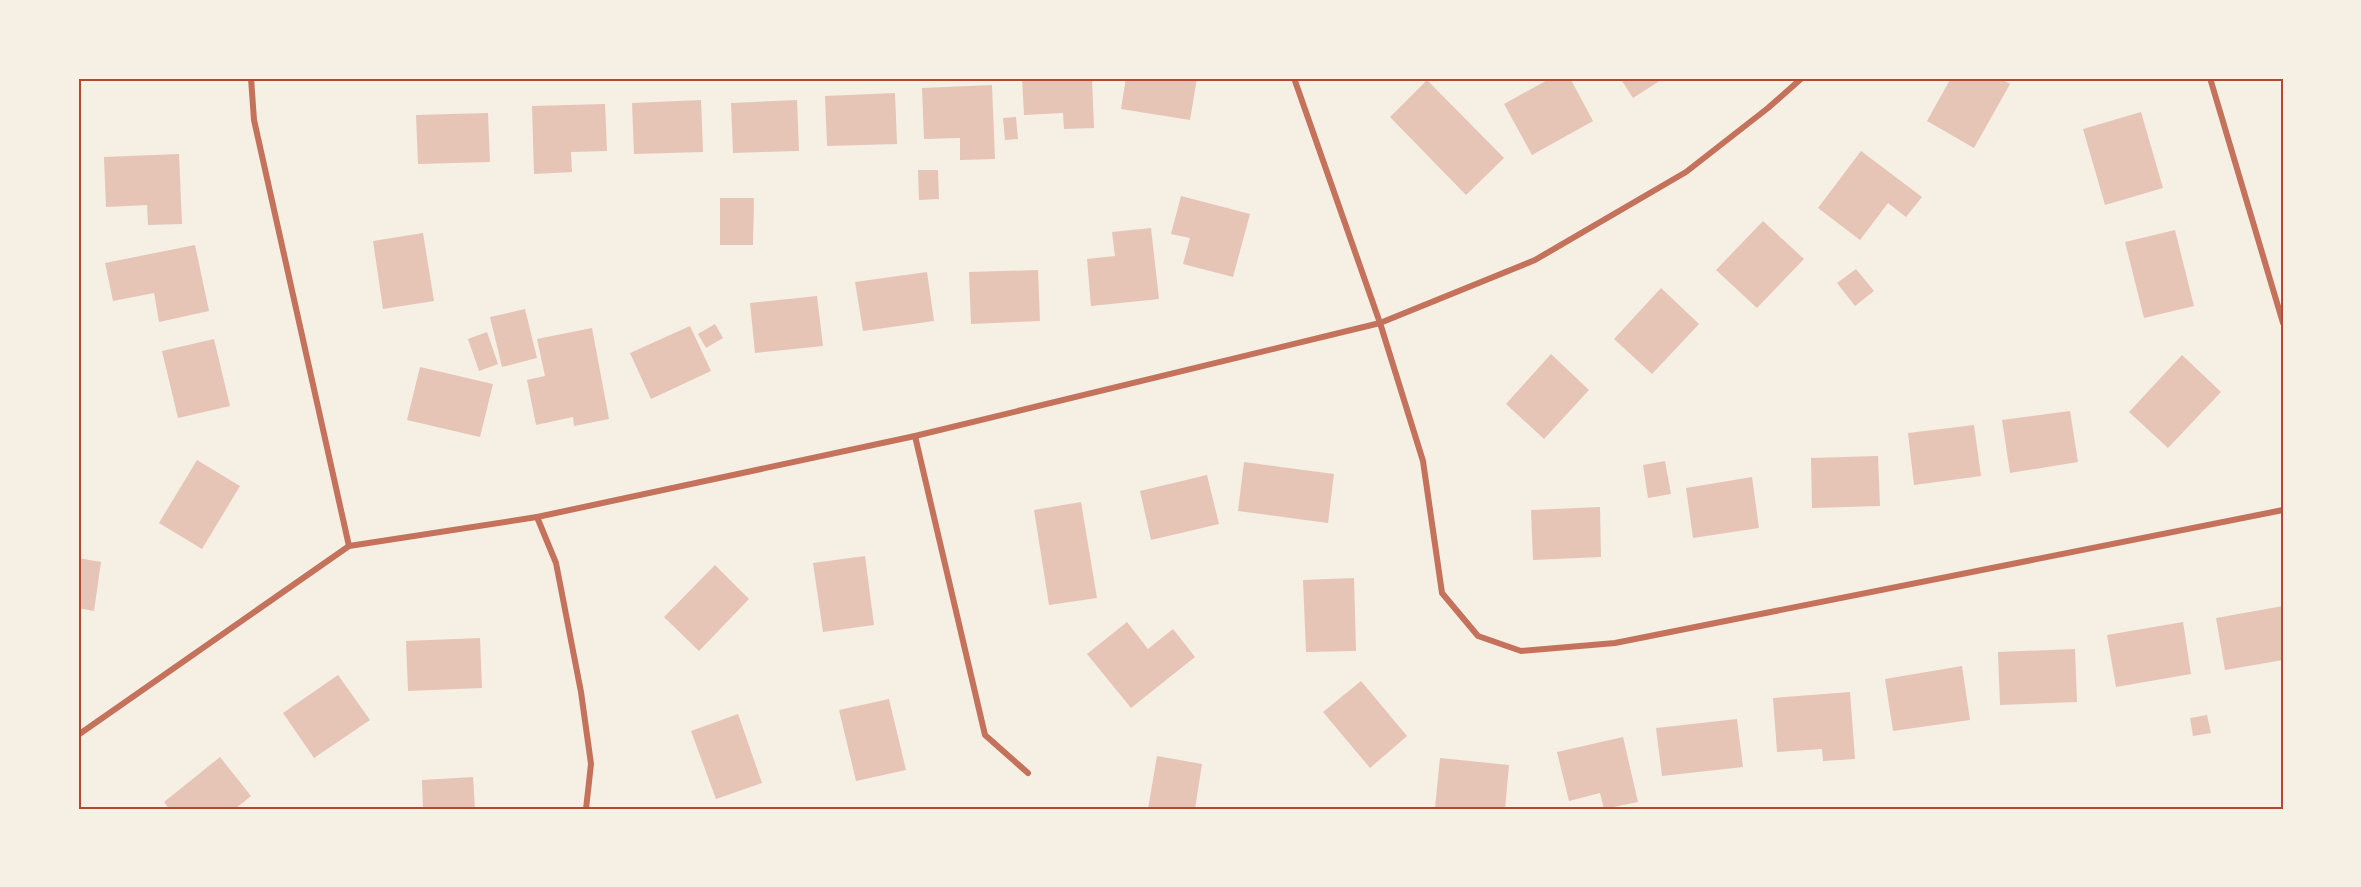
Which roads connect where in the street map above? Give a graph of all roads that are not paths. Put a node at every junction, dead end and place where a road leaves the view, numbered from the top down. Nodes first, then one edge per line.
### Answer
1 (250, 78) edge
2 (1294, 78) edge
3 (1802, 78) edge
4 (2210, 78) edge
5 (1380, 323) junction
6 (2283, 323) edge
7 (915, 436) junction
8 (2283, 510) edge
9 (537, 517) junction
10 (349, 546) junction
11 (78, 735) edge
12 (1029, 773) dead end
13 (586, 809) edge

1 - 10 street
2 - 5 street
3 - 5 street
4 - 6 street
5 - 7 street
5 - 8 street
7 - 9 street
7 - 12 street
9 - 10 street
9 - 13 street
10 - 11 street

